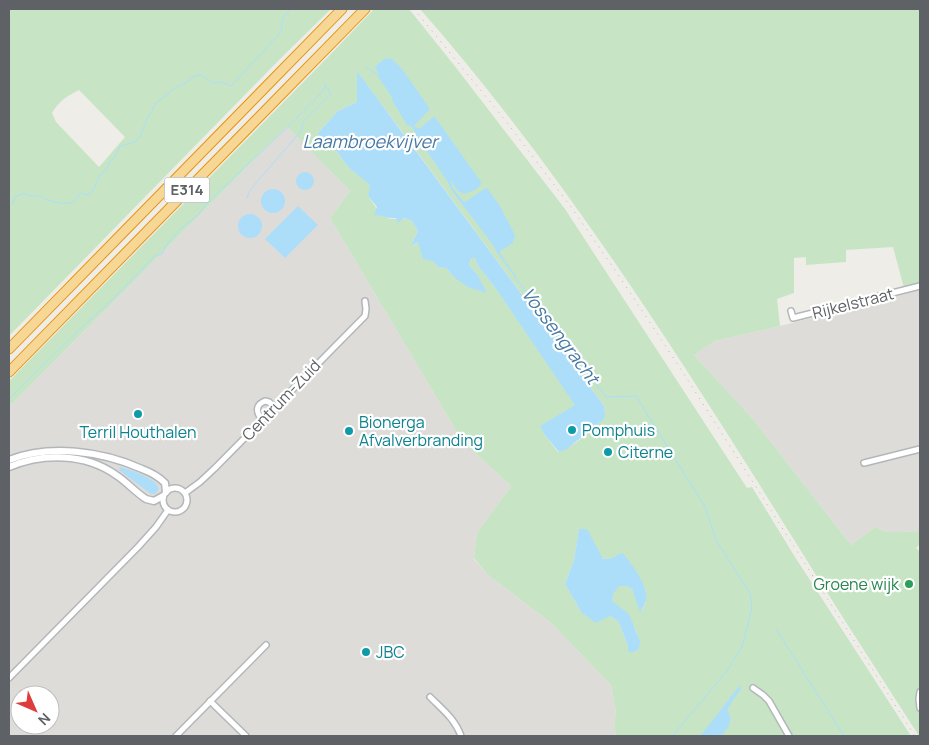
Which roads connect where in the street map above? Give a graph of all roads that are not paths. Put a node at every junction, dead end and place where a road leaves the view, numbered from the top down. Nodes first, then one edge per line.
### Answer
1 (342, 9) edge
2 (365, 9) edge
3 (920, 286) edge
4 (365, 301) dead end
5 (791, 311) dead end
6 (9, 349) edge
7 (9, 372) edge
8 (274, 407) junction
9 (262, 420) junction
10 (920, 450) edge
11 (9, 460) edge
12 (864, 463) dead end
13 (9, 467) edge
14 (185, 493) junction
15 (165, 494) junction
16 (168, 510) junction
17 (266, 644) dead end
18 (9, 678) edge
19 (753, 688) dead end
20 (920, 692) edge
21 (430, 697) dead end
22 (210, 702) junction
23 (920, 708) edge
24 (176, 736) edge
25 (246, 736) edge
26 (461, 736) edge
27 (789, 736) edge

1 - 6 highway, E314
2 - 7 highway, E314
3 - 5 street, Rijkelstraat
4 - 8 street, Centrum-Zuid
8 - 9 street, Centrum-Zuid
8 - 9 street
9 - 14 street, Centrum-Zuid
10 - 12 street
11 - 15 street
13 - 15 street
14 - 15 street
14 - 16 street
15 - 16 street
16 - 18 street
17 - 22 street
19 - 27 street
20 - 23 street
21 - 26 street
22 - 24 street
22 - 25 street

